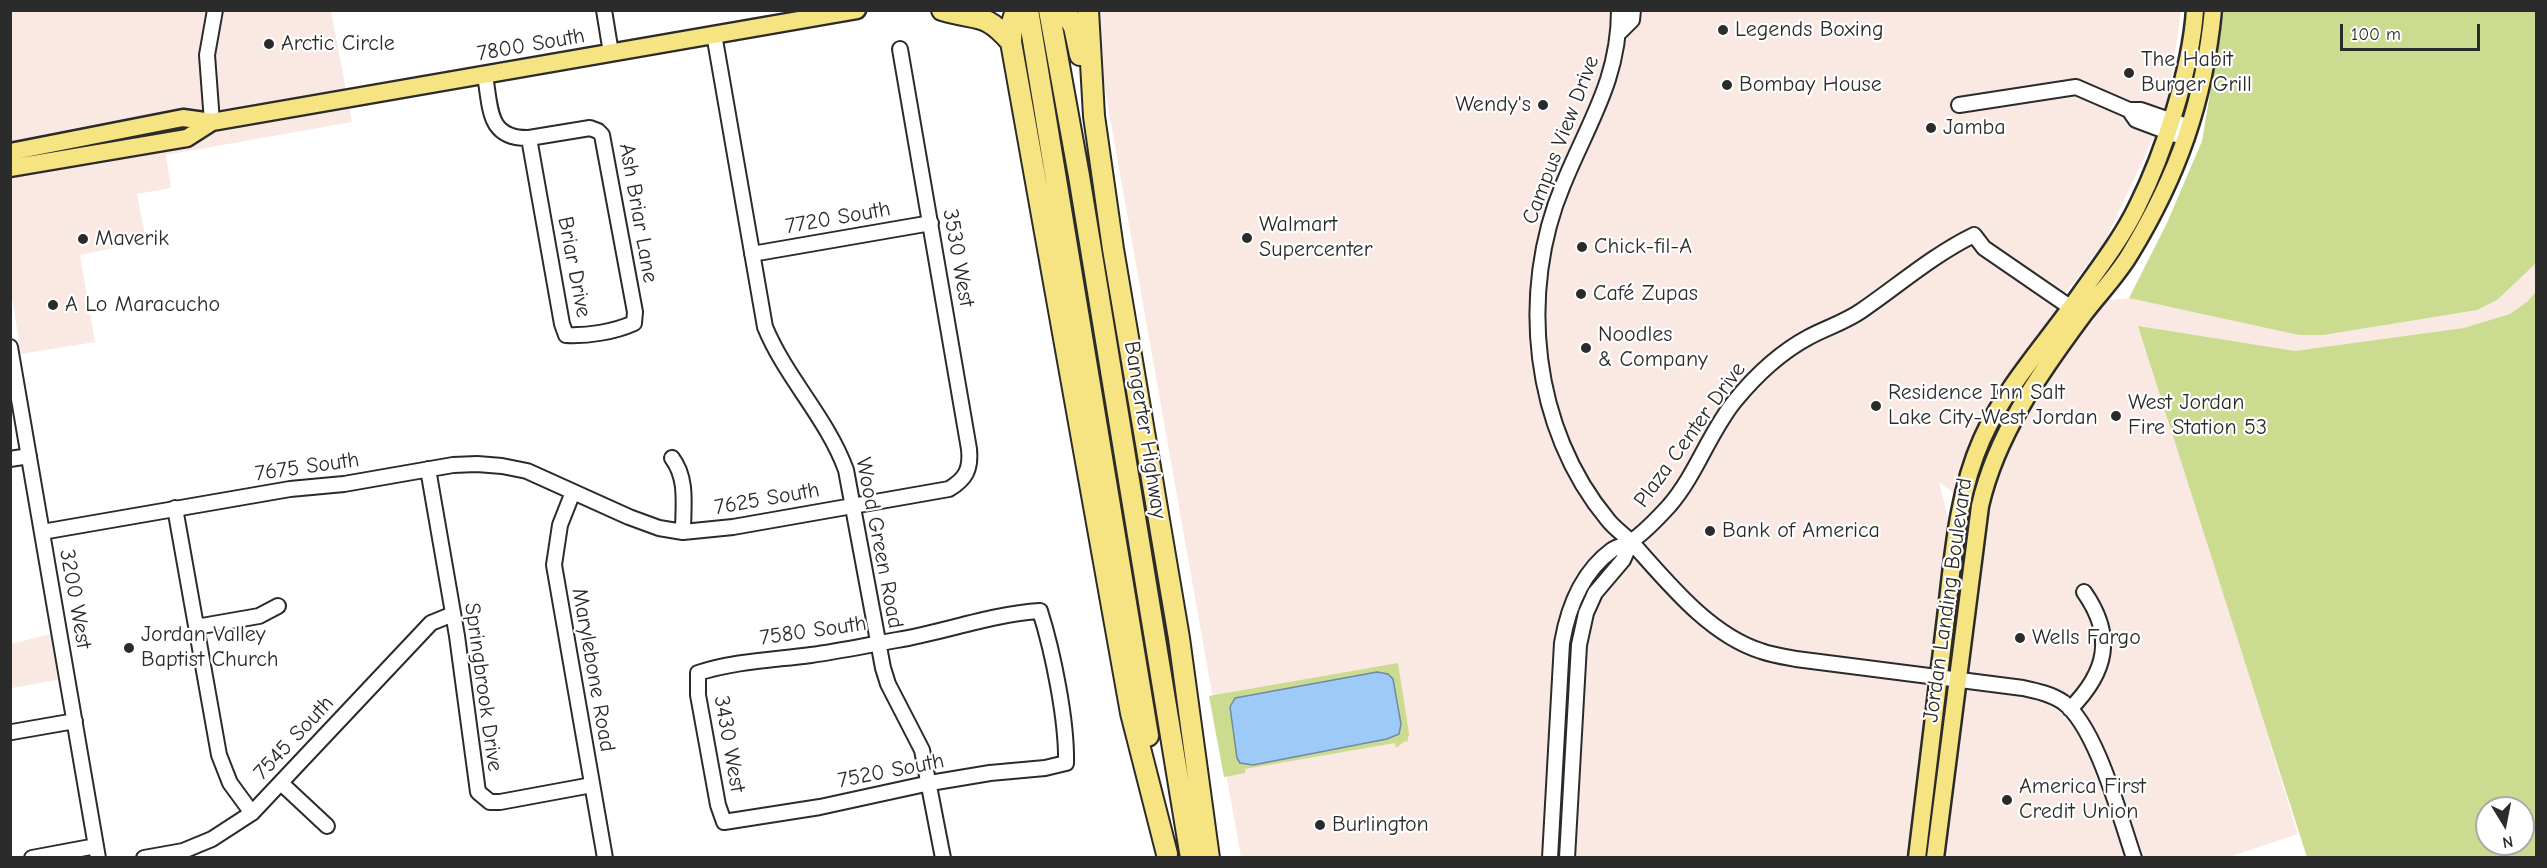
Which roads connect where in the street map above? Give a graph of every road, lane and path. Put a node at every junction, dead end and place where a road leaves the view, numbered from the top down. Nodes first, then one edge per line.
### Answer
1 (215, 10) edge
2 (604, 10) edge
3 (857, 10) edge
4 (942, 10) edge
5 (1016, 10) edge
6 (1028, 10) edge
7 (1049, 10) edge
8 (1065, 10) edge
9 (1088, 10) edge
10 (1619, 10) edge
11 (1633, 10) edge
12 (2195, 10) edge
13 (2213, 10) edge
14 (1620, 32) junction
15 (714, 34) junction
16 (1011, 42) junction
17 (900, 49) dead end
18 (611, 53) junction
19 (485, 76) junction
20 (1959, 105) dead end
21 (1094, 116) junction
22 (212, 122) junction
23 (2169, 126) junction
24 (2189, 133) junction
25 (529, 138) junction
26 (10, 152) edge
27 (10, 168) edge
28 (931, 224) junction
29 (752, 254) junction
30 (2077, 311) junction
31 (634, 323) joint
32 (10, 347) edge
33 (29, 456) junction
34 (672, 458) dead end
35 (10, 459) edge
36 (428, 469) junction
37 (967, 474) joint
38 (573, 492) junction
39 (853, 505) junction
40 (175, 508) junction
41 (42, 531) junction
42 (683, 532) junction
43 (1631, 542) junction
44 (2084, 592) dead end
45 (278, 606) dead end
46 (453, 614) junction
47 (196, 627) junction
48 (878, 643) junction
49 (698, 673) joint
50 (1939, 677) junction
51 (1957, 680) junction
52 (2070, 709) junction
53 (75, 721) junction
54 (12, 732) dead end
55 (1066, 763) joint
56 (280, 783) junction
57 (930, 783) junction
58 (592, 785) junction
59 (252, 813) junction
60 (724, 822) joint
61 (327, 826) dead end
62 (97, 852) edge
63 (1167, 856) edge
64 (32, 858) edge
65 (144, 858) edge
66 (605, 858) edge
67 (943, 858) edge
68 (1191, 858) edge
69 (1209, 858) edge
70 (1550, 858) edge
71 (1567, 858) edge
72 (1917, 858) edge
73 (1935, 858) edge
74 (2134, 858) edge

1 - 22 street
2 - 18 street
3 - 15 main road, 7800 South
4 - 16 highway
5 - 16 highway
6 - 63 highway, Bangerter Highway
7 - 68 highway, Bangerter Highway
8 - 21 highway
9 - 21 highway
10 - 14 street, Campus View Drive
11 - 14 street
12 - 23 main road, Jordan Landing Boulevard
13 - 24 main road, Jordan Landing Boulevard
14 - 43 street, Campus View Drive
15 - 18 main road, 7800 South
15 - 29 street, Wood Green Road
16 - 63 highway
17 - 28 street, 3530 West
18 - 19 main road, 7800 South
19 - 22 main road, 7800 South
19 - 25 street, Ash Briar Lane
20 - 23 street
21 - 69 highway
22 - 26 main road, 7800 South
22 - 27 main road, 7800 South
23 - 24 street
23 - 30 main road, Jordan Landing Boulevard
24 - 30 main road, Jordan Landing Boulevard
25 - 31 street, Ash Briar Lane
25 - 31 street, Briar Drive
28 - 29 street, 7720 South
28 - 37 street, 3530 West
29 - 39 street, Wood Green Road
30 - 43 street, Plaza Center Drive
30 - 50 main road, Jordan Landing Boulevard
30 - 51 main road, Jordan Landing Boulevard
32 - 33 street, 3200 West
33 - 35 street
33 - 41 street, 3200 West
34 - 42 street
36 - 38 street, 7675 South
36 - 40 street, 7675 South
36 - 46 street, Springbrook Drive
37 - 39 street, 7625 South
38 - 42 street, 7625 South
38 - 58 street, Marylebone Road
39 - 42 street, 7625 South
39 - 48 street, Wood Green Road
40 - 41 street, 7675 South
40 - 47 street
41 - 53 street, 3200 West
43 - 50 street, Campus View Drive
43 - 70 street, Plaza Center Drive
43 - 71 street, Plaza Center Drive
44 - 52 street
45 - 47 street
46 - 56 street, 7545 South
46 - 58 street, Springbrook Drive
47 - 59 street
48 - 49 street, 7580 South
48 - 55 street, 7580 South
48 - 57 street, Wood Green Road
49 - 60 street, 3430 West
50 - 51 street, Campus View Drive
50 - 72 main road, Jordan Landing Boulevard
51 - 52 street, Campus View Drive
51 - 73 main road, Jordan Landing Boulevard
52 - 74 street, Campus View Drive
53 - 54 street
53 - 62 street, 3200 West
55 - 57 street, 7520 South
56 - 59 street, 7545 South
56 - 61 street
57 - 60 street, 7520 South
57 - 67 street, Wood Green Road
58 - 66 street, Marylebone Road
59 - 65 street, 7545 South
62 - 64 street

